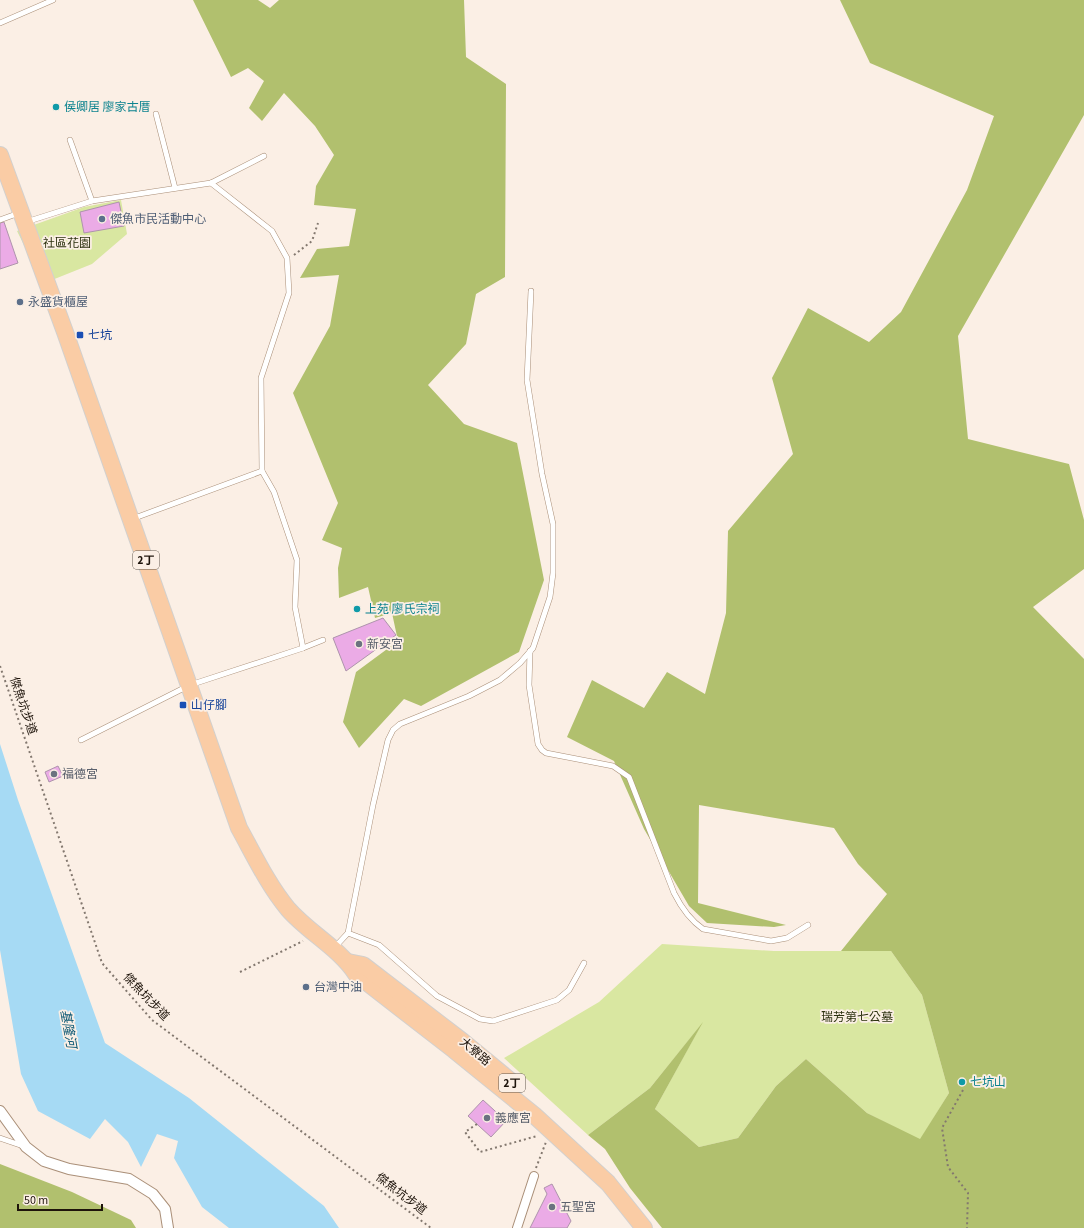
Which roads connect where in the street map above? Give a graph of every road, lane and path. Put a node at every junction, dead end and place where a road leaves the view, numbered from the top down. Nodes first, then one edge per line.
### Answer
1 (53, 0) edge
2 (0, 23) edge
3 (156, 114) dead end
4 (70, 140) dead end
5 (0, 155) edge
6 (264, 156) dead end
7 (211, 183) junction
8 (175, 188) junction
9 (92, 201) junction
10 (24, 217) junction
11 (0, 220) edge
12 (318, 223) dead end
13 (287, 258) junction
14 (531, 291) dead end
15 (262, 471) junction
16 (132, 520) junction
17 (323, 640) dead end
18 (303, 648) junction
19 (530, 651) junction
20 (0, 666) edge
21 (190, 686) junction
22 (81, 740) dead end
23 (808, 925) dead end
24 (348, 933) junction
25 (325, 943) junction
26 (348, 962) junction
27 (584, 963) dead end
28 (240, 972) dead end
29 (963, 1090) dead end
30 (0, 1111) edge
31 (477, 1124) dead end
32 (542, 1134) dead end
33 (0, 1138) edge
34 (547, 1139) dead end
35 (26, 1147) junction
36 (534, 1176) joint
37 (168, 1228) edge
38 (431, 1228) edge
39 (517, 1228) edge
40 (644, 1228) edge
41 (655, 1228) edge
42 (967, 1228) edge

1 - 2 lane
3 - 8 lane
4 - 9 lane
5 - 10 main road, 2丁
6 - 7 lane
7 - 8 lane
7 - 13 lane
8 - 9 lane
9 - 10 lane
10 - 11 lane
10 - 16 main road, 2丁
12 - 13 path
13 - 15 lane
14 - 19 lane
15 - 16 lane
15 - 18 lane
16 - 21 main road, 2丁
17 - 18 lane
18 - 21 lane
19 - 23 lane
19 - 24 lane
20 - 38 path, 傑魚坑步道
21 - 22 lane
21 - 25 main road, 2丁
24 - 25 lane
24 - 27 lane
25 - 26 main road, 大寮路 / 2丁
25 - 28 path
26 - 40 main road, 大寮路 / 2丁
26 - 41 main road, 大寮路 / 2丁
29 - 42 path
30 - 35 street
31 - 32 path
33 - 35 lane
34 - 36 path
35 - 37 street
36 - 39 street

